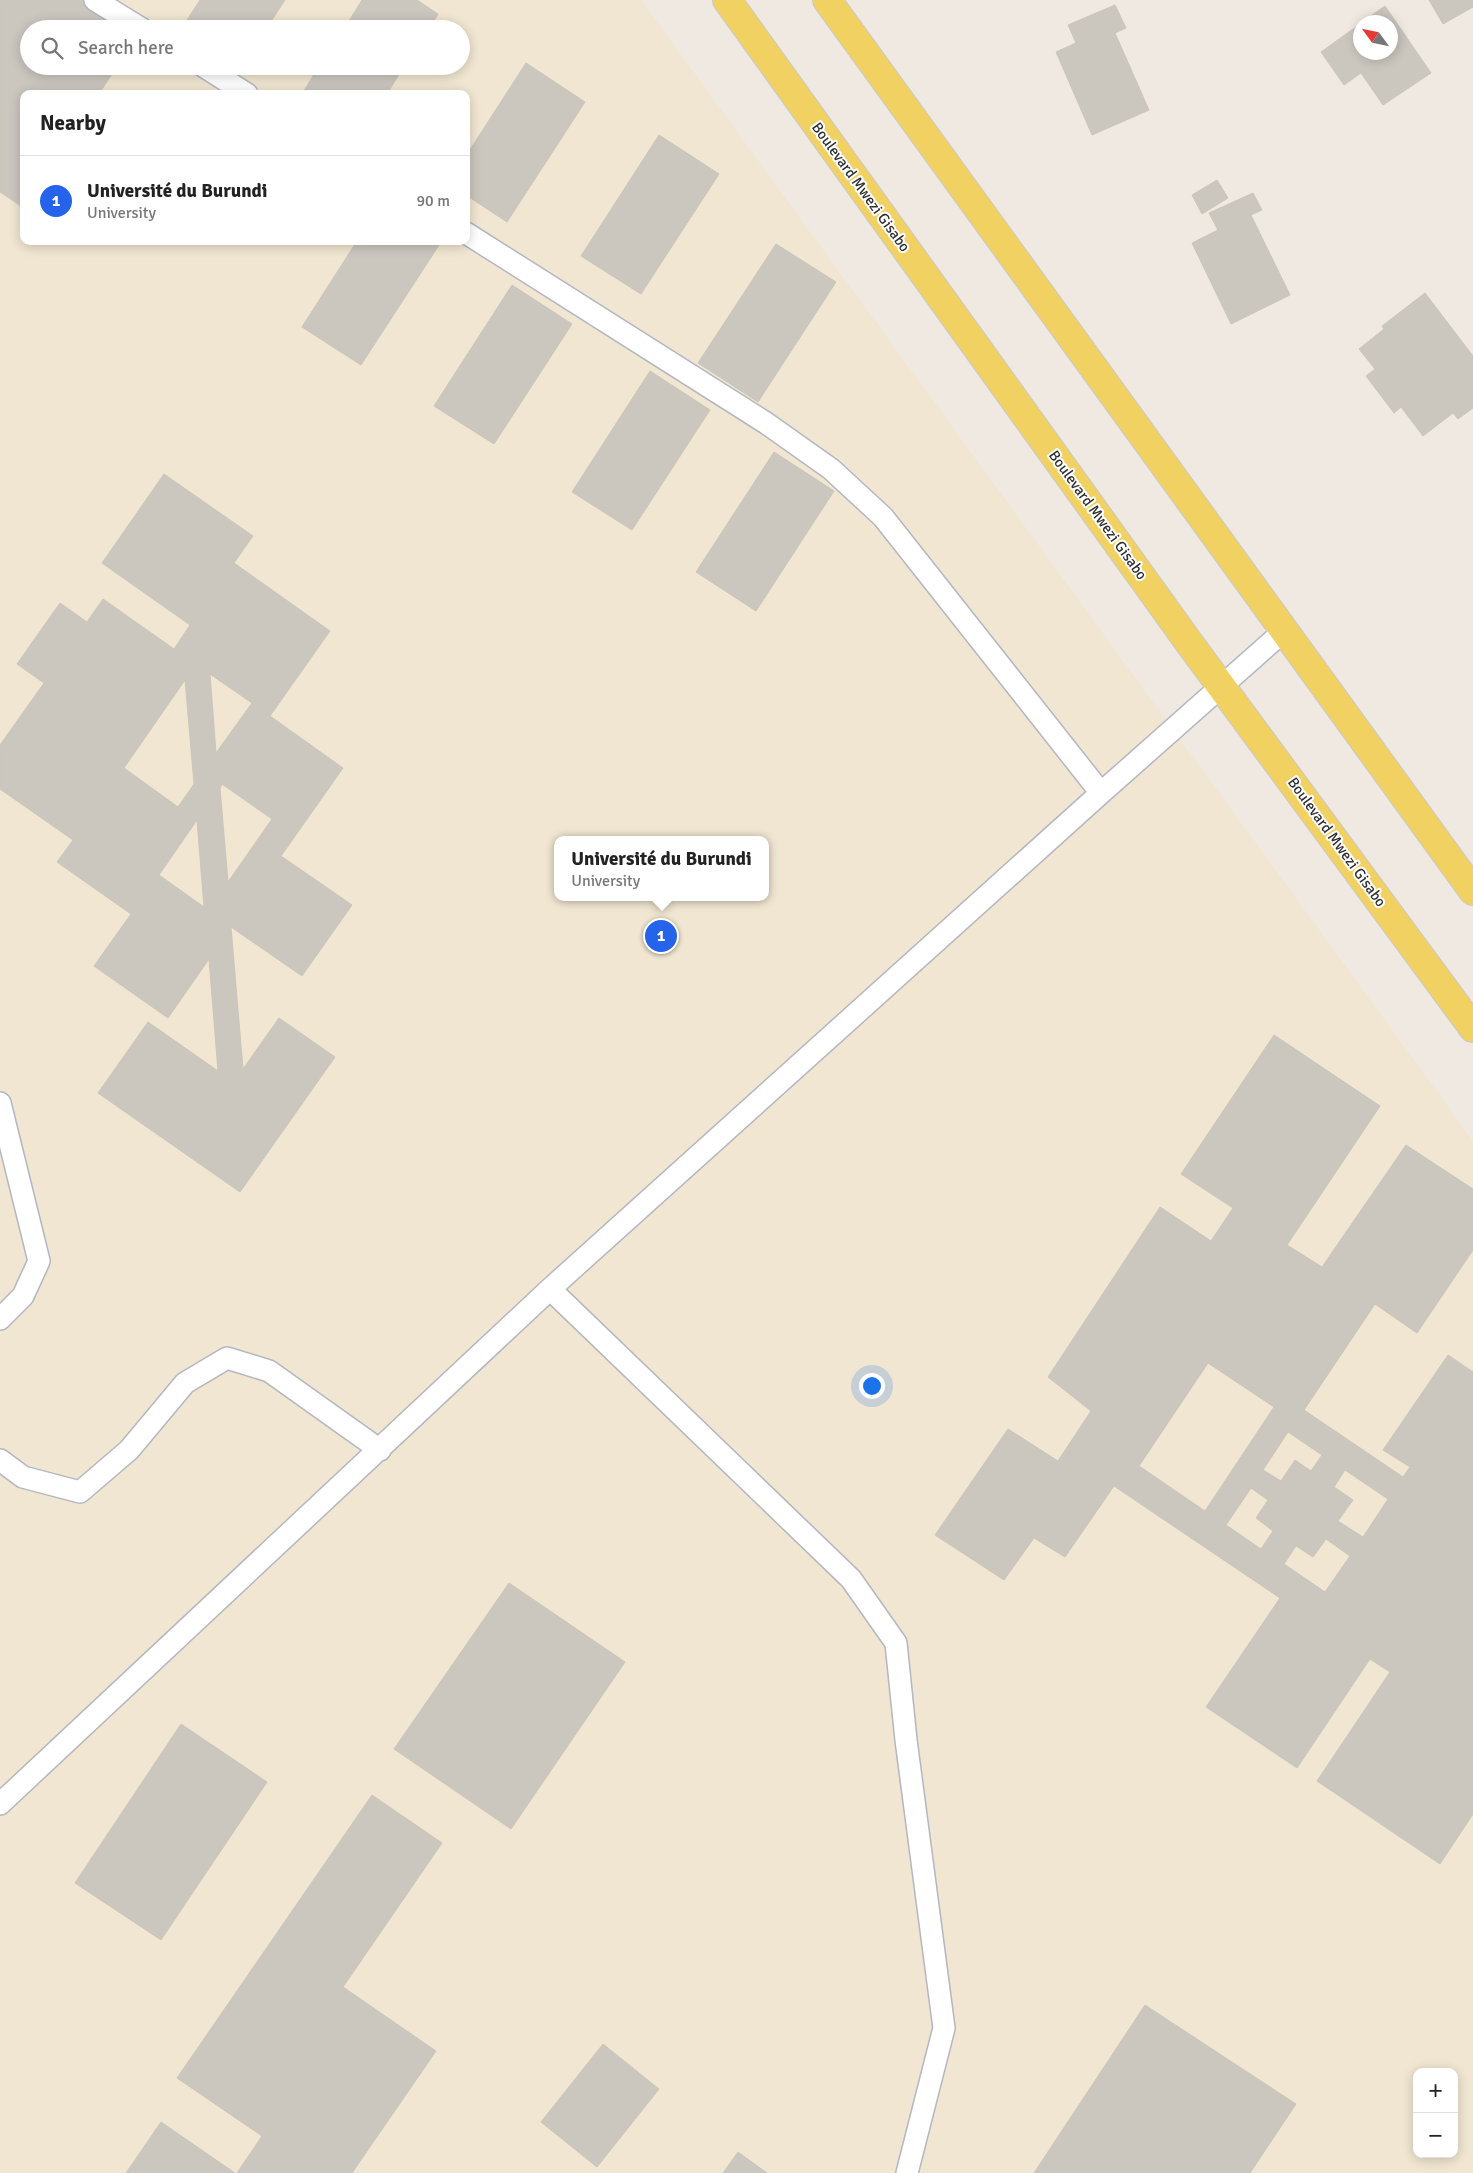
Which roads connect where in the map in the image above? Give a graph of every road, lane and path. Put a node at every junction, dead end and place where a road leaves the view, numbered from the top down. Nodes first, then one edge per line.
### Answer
1 (95, 0) edge
2 (727, 0) edge
3 (827, 0) edge
4 (127, 20) edge
5 (218, 75) edge
6 (241, 90) edge
7 (470, 236) edge
8 (1285, 630) junction
9 (1222, 686) junction
10 (1101, 793) junction
11 (1473, 891) edge
12 (1473, 1028) edge
13 (0, 1103) edge
14 (550, 1290) junction
15 (0, 1319) edge
16 (380, 1450) junction
17 (0, 1460) edge
18 (0, 1804) edge
19 (907, 2173) edge

1 - 4 lane
2 - 9 main road, Boulevard Mwezi Gisabo
3 - 8 main road
5 - 6 lane
7 - 10 lane
8 - 9 lane
8 - 11 main road
9 - 10 lane
9 - 12 main road, Boulevard Mwezi Gisabo
10 - 14 lane
13 - 15 lane
14 - 16 lane
14 - 19 lane
16 - 17 lane
16 - 18 lane

